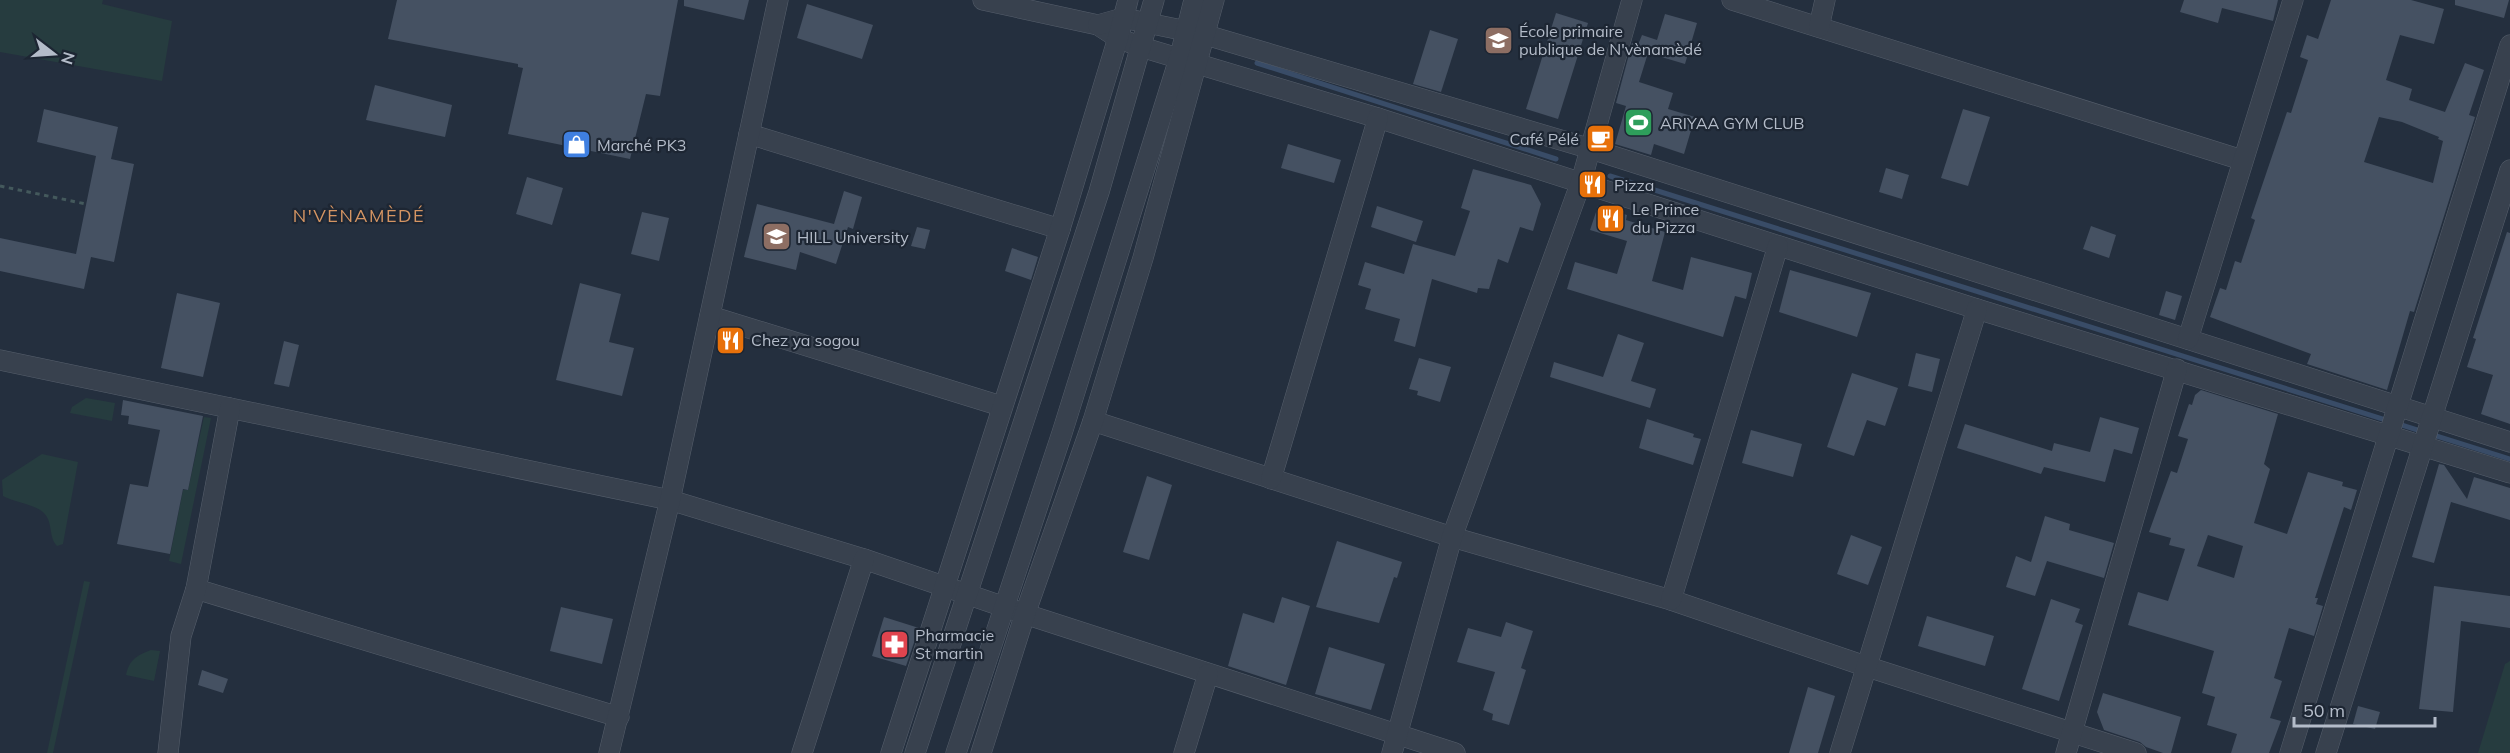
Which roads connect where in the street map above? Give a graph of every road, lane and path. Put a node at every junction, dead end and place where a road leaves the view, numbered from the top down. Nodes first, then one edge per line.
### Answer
1 (778, 0) edge
2 (983, 0) edge
3 (1154, 0) edge
4 (1194, 0) edge
5 (1214, 0) edge
6 (1632, 0) edge
7 (1732, 0) edge
8 (1825, 0) edge
9 (2292, 0) edge
10 (1125, 9) edge
11 (1148, 22) junction
12 (1098, 25) junction
13 (1820, 27) junction
14 (1187, 30) junction
15 (1206, 35) junction
16 (1119, 38) junction
17 (2510, 45) edge
18 (1141, 47) junction
19 (1189, 59) junction
20 (1378, 118) junction
21 (749, 134) junction
22 (1591, 149) junction
23 (2242, 159) junction
24 (2510, 170) edge
25 (1581, 182) junction
26 (0, 186) edge
27 (86, 204) dead end
28 (1060, 229) junction
29 (1778, 246) junction
30 (1977, 309) junction
31 (710, 316) junction
32 (2188, 339) junction
33 (0, 360) edge
34 (2177, 369) junction
35 (1001, 406) junction
36 (230, 408) junction
37 (2397, 408) junction
38 (2432, 418) junction
39 (1093, 421) junction
40 (2389, 436) junction
41 (2510, 442) edge
42 (2425, 446) junction
43 (2510, 473) edge
44 (1270, 479) junction
45 (670, 500) junction
46 (1452, 537) junction
47 (864, 559) junction
48 (945, 586) junction
49 (196, 590) junction
50 (966, 593) junction
51 (1671, 600) junction
52 (1003, 606) junction
53 (1025, 615) junction
54 (1868, 667) junction
55 (1208, 674) junction
56 (619, 717) junction
57 (2072, 733) junction
58 (1395, 744) edge
59 (169, 753) edge
60 (609, 753) edge
61 (802, 753) edge
62 (891, 753) edge
63 (915, 753) edge
64 (956, 753) edge
65 (981, 753) edge
66 (1184, 753) edge
67 (1455, 753) edge
68 (1840, 753) edge
69 (2066, 753) edge
70 (2136, 753) edge
71 (2290, 753) edge
72 (2326, 753) edge

1 - 21 street
2 - 12 street
3 - 11 street
4 - 14 street
5 - 15 street
6 - 22 street
7 - 13 street
8 - 13 street
9 - 23 street
10 - 11 street
10 - 12 street
10 - 16 street
11 - 14 street
11 - 18 street
12 - 16 street
13 - 23 street
14 - 15 street
14 - 19 street
15 - 19 street
15 - 22 street
16 - 18 street
16 - 28 street
17 - 37 street
18 - 19 street
18 - 50 street
19 - 20 street
19 - 39 street
19 - 52 street
20 - 25 street
20 - 44 street
21 - 28 street
21 - 31 street
22 - 25 street
22 - 32 street
23 - 32 street
24 - 38 street
25 - 29 street
25 - 46 street
26 - 27 path
28 - 35 street
29 - 30 street
29 - 51 street
30 - 34 street
30 - 54 street
31 - 35 street
31 - 45 street
32 - 37 street
33 - 36 street
34 - 40 street
34 - 57 street
35 - 48 street
36 - 45 street
36 - 49 street
37 - 38 street
37 - 40 street
38 - 41 street
38 - 42 street
39 - 44 street
39 - 53 street
40 - 42 street
40 - 71 street
42 - 43 street
42 - 72 street
44 - 46 street
45 - 47 street
45 - 56 street
46 - 51 street
46 - 58 street
47 - 48 street
47 - 61 street
48 - 50 street
48 - 62 street
49 - 56 street
49 - 59 street
50 - 52 street
50 - 63 street
51 - 54 street
52 - 53 street
52 - 64 street
53 - 55 street
53 - 65 street
54 - 57 street
54 - 68 street
55 - 58 street
55 - 66 street
56 - 60 street
57 - 69 street
57 - 70 street
58 - 67 street

